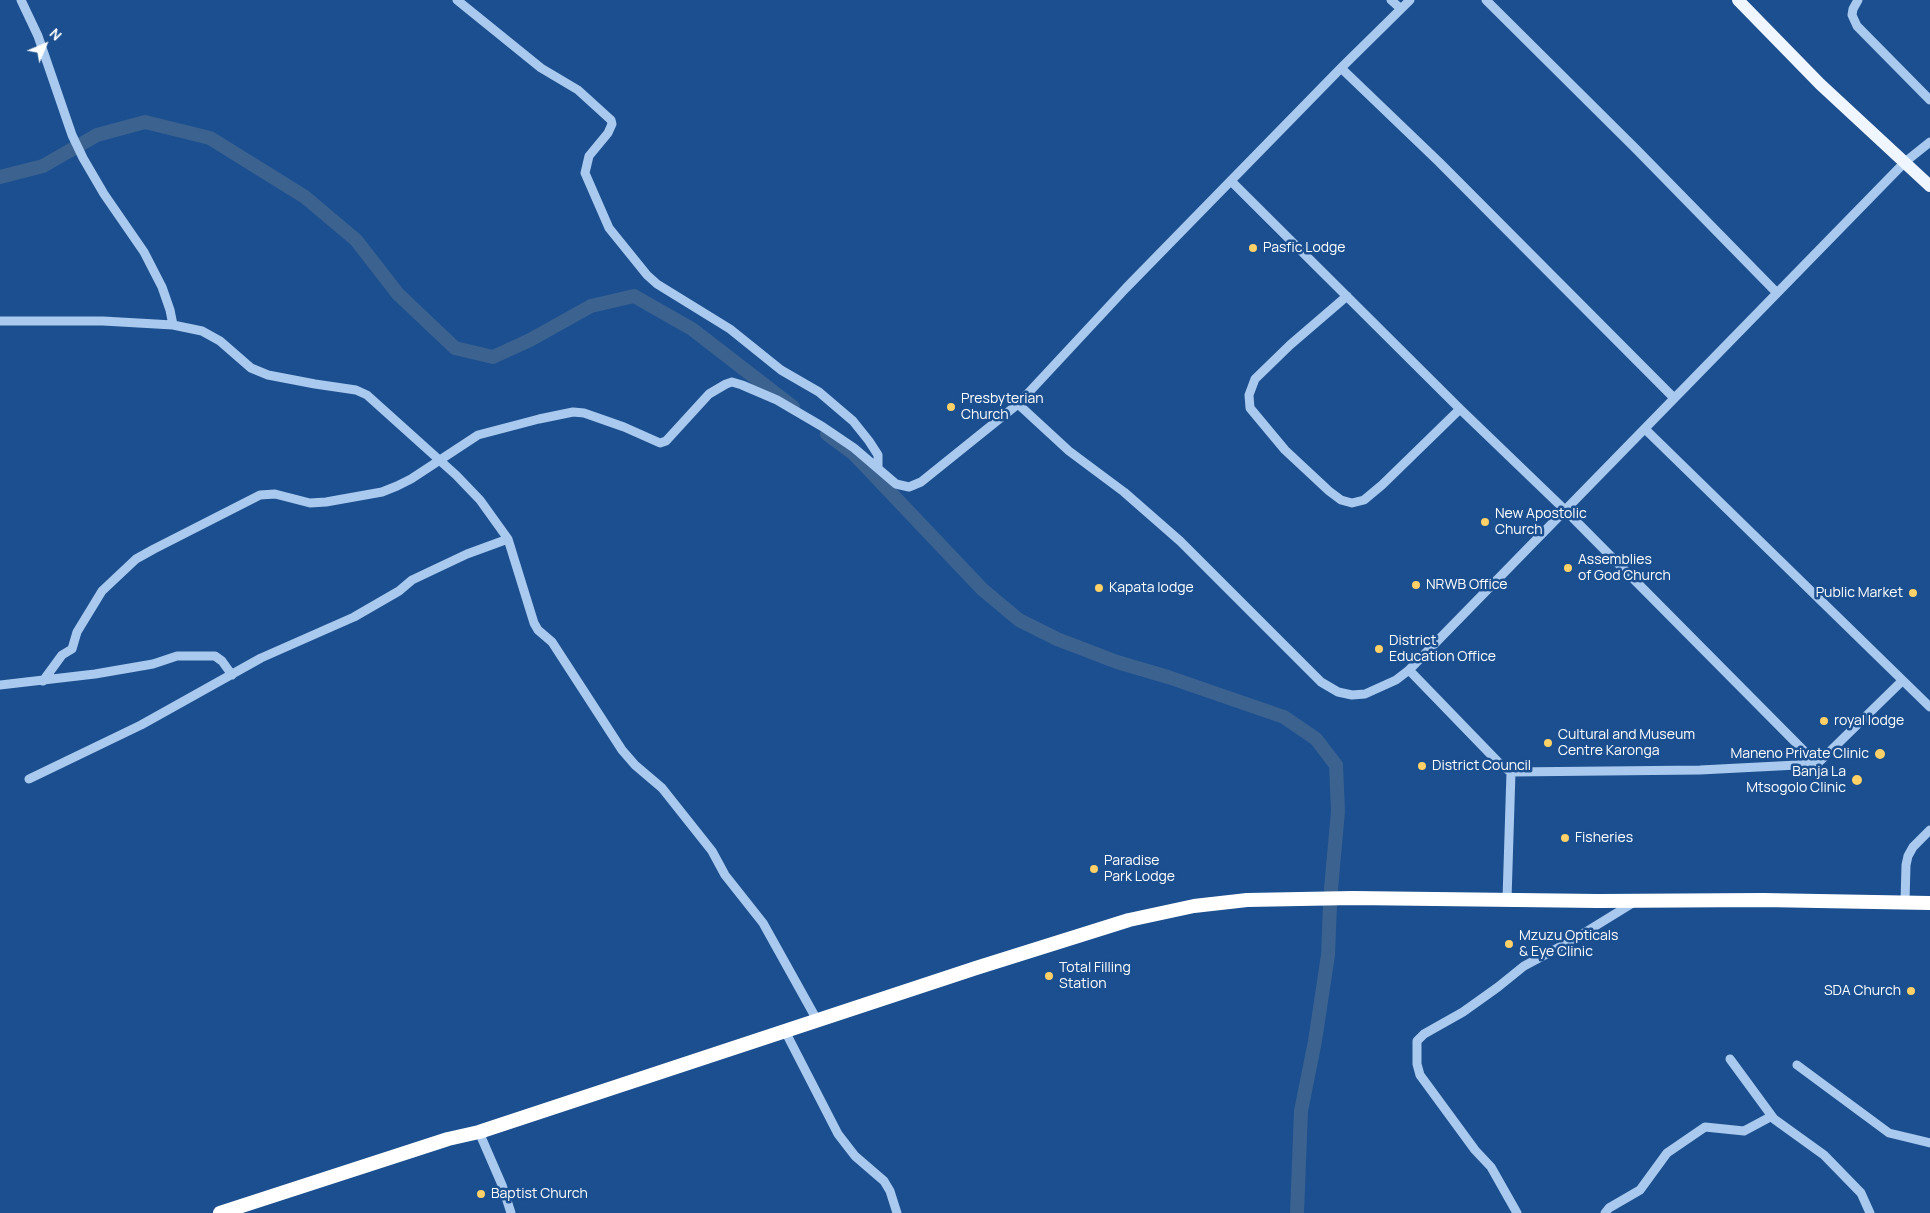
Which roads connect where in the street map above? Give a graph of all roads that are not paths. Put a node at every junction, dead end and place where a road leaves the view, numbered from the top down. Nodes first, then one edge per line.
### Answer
1 (21, 0) edge
2 (457, 0) edge
3 (1391, 0) edge
4 (1410, 0) edge
5 (1486, 0) edge
6 (1738, 0) edge
7 (1858, 0) edge
8 (1401, 9) junction
9 (1341, 68) junction
10 (1930, 100) edge
11 (1930, 142) edge
12 (1905, 162) junction
13 (1231, 181) junction
14 (1930, 186) edge
15 (1777, 293) junction
16 (1347, 296) junction
17 (0, 321) edge
18 (172, 325) junction
19 (1674, 398) junction
20 (1018, 404) junction
21 (1460, 409) junction
22 (1645, 429) junction
23 (440, 459) junction
24 (878, 467) junction
25 (1565, 510) junction
26 (508, 539) junction
27 (1409, 670) junction
28 (232, 675) junction
29 (43, 681) junction
30 (1902, 681) junction
31 (0, 686) edge
32 (1930, 707) edge
33 (1817, 764) junction
34 (1510, 772) junction
35 (29, 779) dead end
36 (1930, 830) edge
37 (1506, 899) junction
38 (1638, 900) junction
39 (1905, 902) junction
40 (1929, 906) edge
41 (817, 1020) junction
42 (785, 1031) junction
43 (1730, 1059) dead end
44 (1797, 1064) dead end
45 (1772, 1116) junction
46 (479, 1132) junction
47 (1930, 1143) edge
48 (220, 1213) edge
49 (511, 1213) edge
50 (898, 1213) edge
51 (1517, 1213) edge
52 (1605, 1213) edge
53 (1870, 1213) edge

1 - 18 street
2 - 24 street
3 - 8 street
4 - 8 street
5 - 15 street
6 - 12 main road
7 - 10 street
8 - 9 street
9 - 13 street
9 - 19 street
11 - 12 street
12 - 14 main road
12 - 15 street
13 - 16 street
13 - 20 street
15 - 19 street
16 - 21 street
16 - 21 street
17 - 18 street
18 - 23 street
19 - 22 street
20 - 24 street
20 - 27 street
21 - 25 street
22 - 25 street
22 - 30 street
23 - 24 street
23 - 26 street
23 - 29 street
25 - 27 street
25 - 33 street
26 - 28 street
26 - 41 street
27 - 34 street
28 - 29 street
28 - 35 street
29 - 31 street
30 - 32 street
30 - 33 street
33 - 34 street
34 - 37 street
36 - 39 street
37 - 38 highway
37 - 41 highway
38 - 39 highway
38 - 51 street
39 - 40 highway
41 - 42 highway
42 - 46 highway
42 - 50 street
43 - 45 street
44 - 47 street
45 - 52 street
45 - 53 street
46 - 48 highway
46 - 49 street

